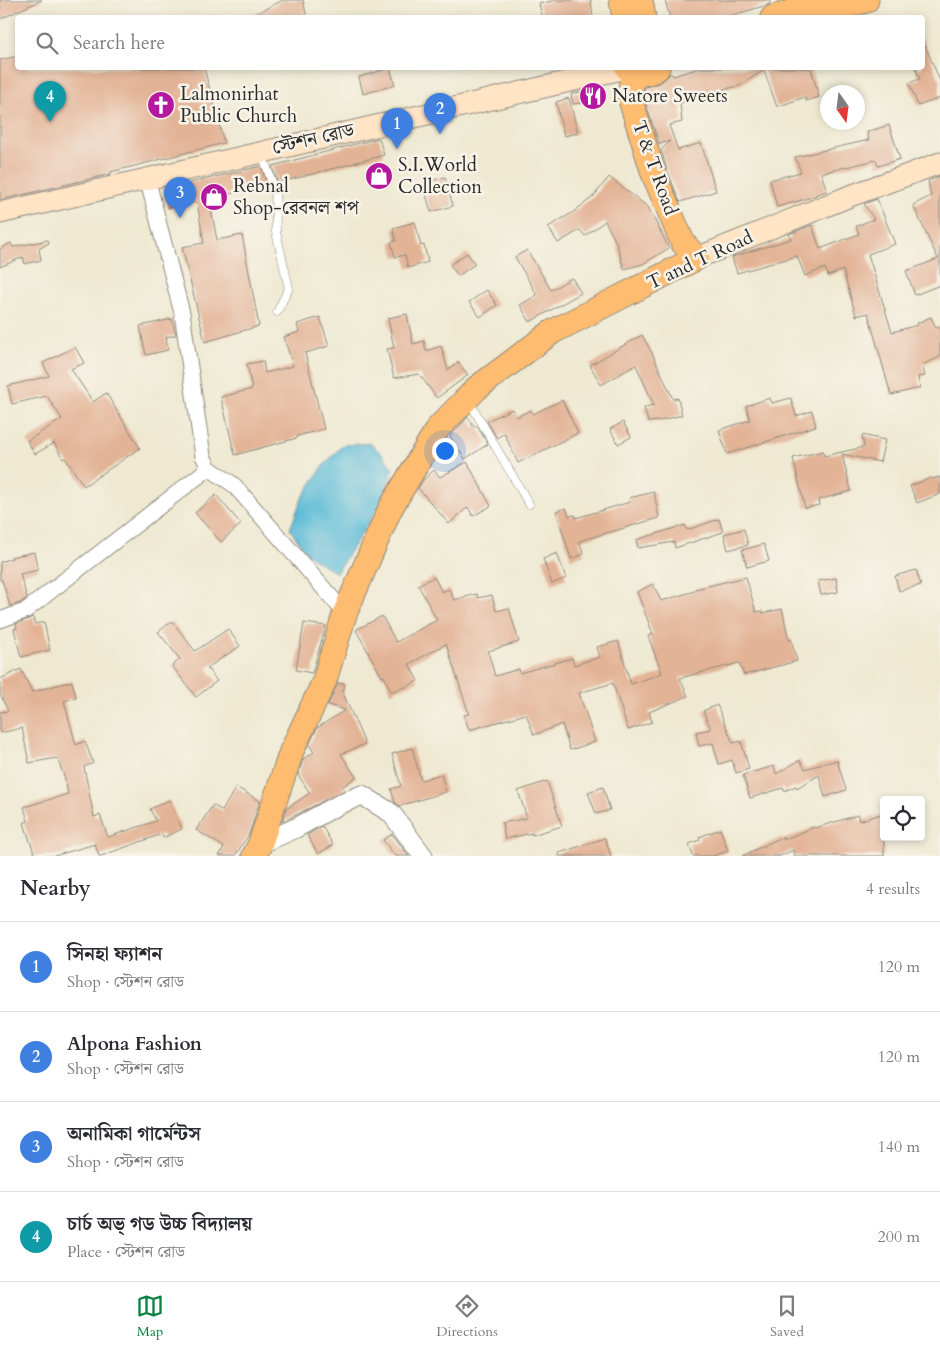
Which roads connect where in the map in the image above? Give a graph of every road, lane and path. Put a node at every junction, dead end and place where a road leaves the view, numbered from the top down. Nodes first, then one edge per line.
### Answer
1 (622, 0) edge
2 (640, 0) edge
3 (838, 0) edge
4 (866, 0) edge
5 (624, 15) edge
6 (642, 15) edge
7 (784, 15) edge
8 (811, 15) edge
9 (631, 70) edge
10 (636, 70) edge
11 (261, 151) junction
12 (940, 162) edge
13 (147, 178) junction
14 (0, 213) edge
15 (697, 258) junction
16 (277, 312) dead end
17 (472, 392) junction
18 (209, 468) junction
19 (529, 504) dead end
20 (345, 613) junction
21 (0, 620) edge
22 (257, 850) edge
23 (423, 856) edge

1 - 5 highway
2 - 6 highway
3 - 7 highway
4 - 8 highway
9 - 11 main road, স্টেশন রোড
10 - 15 main road, T & T Road
11 - 13 main road, স্টেশন রোড
11 - 16 lane
12 - 15 main road, T and T Road
13 - 14 main road, স্টেশন রোড
13 - 18 street
15 - 17 main road, T and T Road
17 - 19 lane
17 - 20 main road, T and T Road
18 - 20 street
18 - 21 street
20 - 22 main road, T and T Road
22 - 23 street

